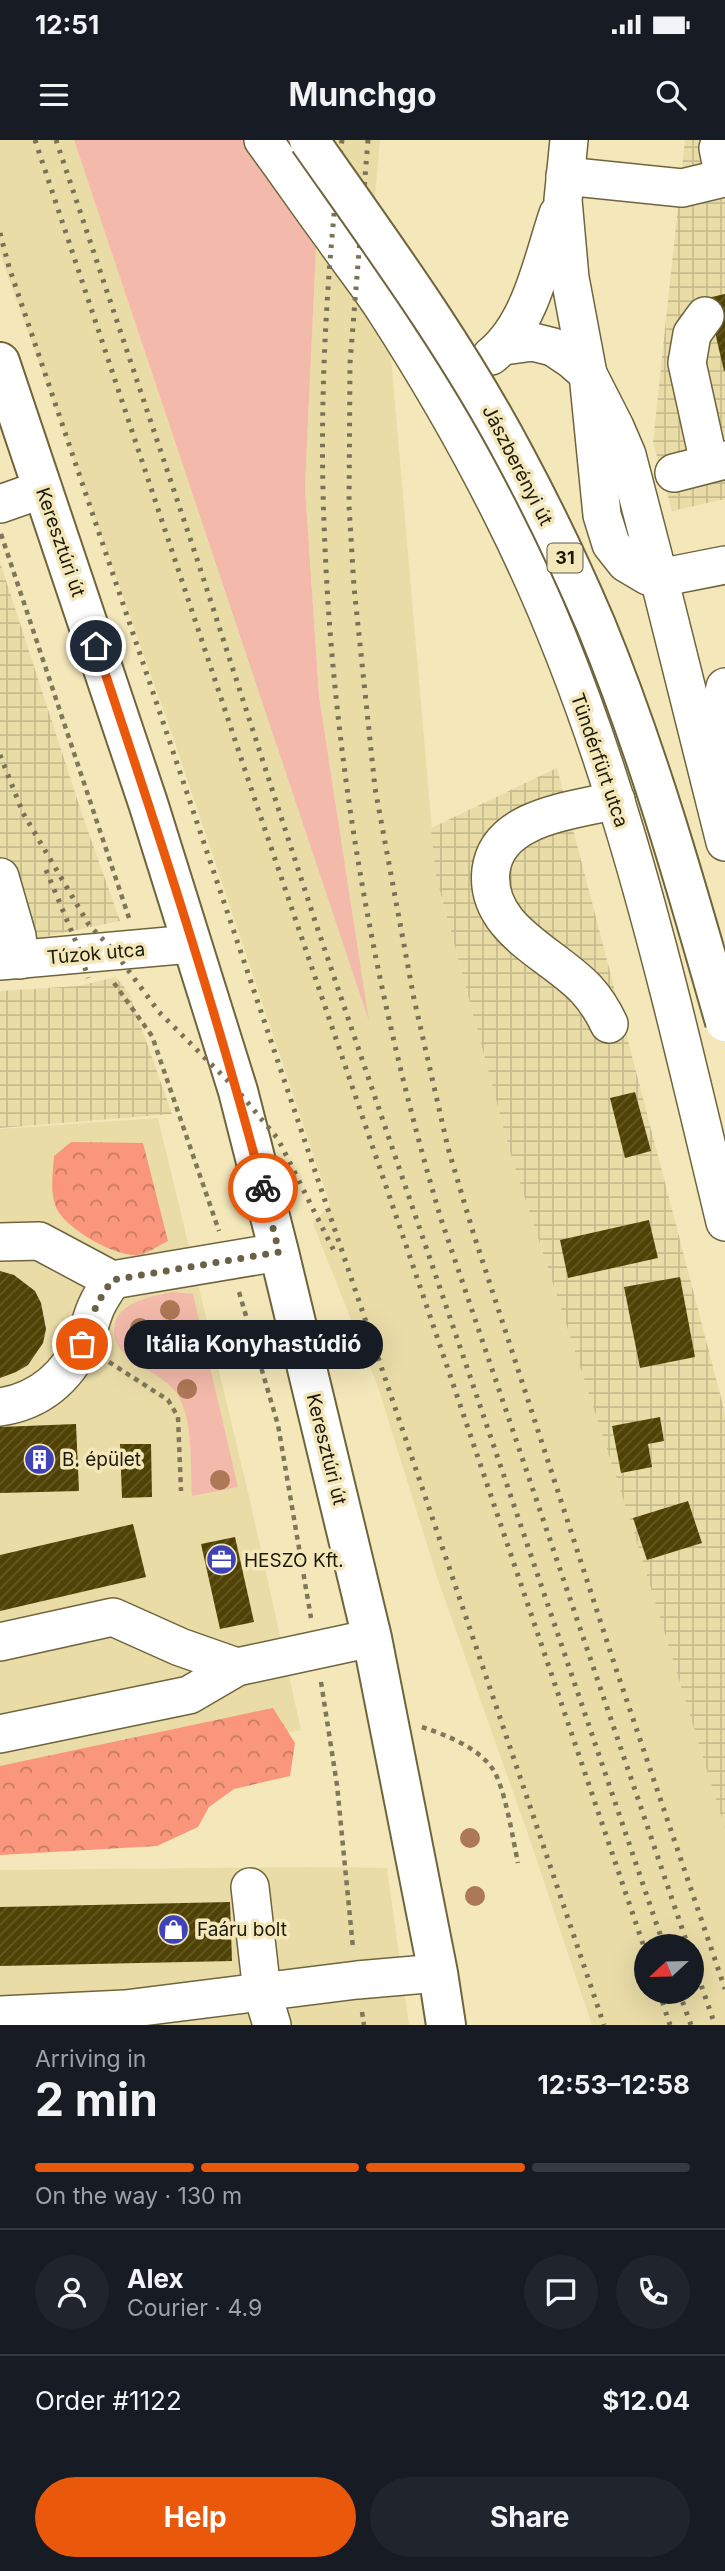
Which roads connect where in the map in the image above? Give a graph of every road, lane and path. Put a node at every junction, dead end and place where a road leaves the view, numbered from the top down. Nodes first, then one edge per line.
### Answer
1 (263, 140) edge
2 (309, 140) edge
3 (569, 140) edge
4 (720, 145) edge
5 (564, 188) junction
6 (705, 316) dead end
7 (503, 346) junction
8 (0, 362) edge
9 (588, 374) junction
10 (440, 397) junction
11 (717, 462) edge
12 (674, 473) dead end
13 (43, 489) junction
14 (0, 504) edge
15 (0, 530) edge
16 (725, 565) edge
17 (725, 575) edge
18 (659, 578) junction
19 (677, 647) junction
20 (725, 687) edge
21 (709, 774) junction
22 (616, 800) junction
23 (725, 842) edge
24 (0, 877) edge
25 (191, 944) junction
26 (140, 948) junction
27 (91, 953) junction
28 (10, 960) edge
29 (725, 1022) edge
30 (609, 1024) dead end
31 (725, 1222) edge
32 (0, 1242) edge
33 (279, 1252) junction
34 (230, 1262) junction
35 (112, 1280) junction
36 (82, 1344) junction
37 (0, 1406) edge
38 (181, 1490) dead end
39 (372, 1639) junction
40 (0, 1642) edge
41 (316, 1651) junction
42 (236, 1667) junction
43 (387, 1715) junction
44 (0, 1734) edge
45 (518, 1863) dead end
46 (250, 1887) dead end
47 (438, 1973) junction
48 (357, 1980) junction
49 (267, 2008) edge
50 (0, 2015) edge
51 (364, 2025) edge
52 (446, 2025) edge

1 - 10 street
2 - 29 main road, Jászberényi út / 31, bridge
3 - 5 street
4 - 5 street
5 - 7 street
5 - 9 street
6 - 11 street
7 - 9 street
7 - 10 street
8 - 13 main road, Keresztúri út
9 - 18 street
10 - 22 street, Tündérfürt utca
11 - 12 street
13 - 14 street
13 - 25 main road, Keresztúri út
15 - 26 path
16 - 18 street
17 - 19 street
18 - 19 street
19 - 21 street
20 - 21 street
21 - 23 street
22 - 30 street
22 - 31 street, Tündérfürt utca
24 - 28 street
25 - 26 street, Túzok utca
25 - 33 main road, Keresztúri út
26 - 27 street, Túzok utca
27 - 28 street, Túzok utca
27 - 34 path
32 - 35 street
33 - 34 street
33 - 39 main road, Keresztúri út
34 - 35 street
34 - 41 path
35 - 36 street
36 - 37 street
36 - 38 path
39 - 41 street
39 - 43 main road, Keresztúri út
40 - 42 street
41 - 42 street
41 - 48 path
42 - 44 street
43 - 45 path
43 - 47 main road, Keresztúri út
46 - 49 street
47 - 48 street
47 - 52 main road, Keresztúri út
48 - 49 street
48 - 51 path
49 - 50 street

